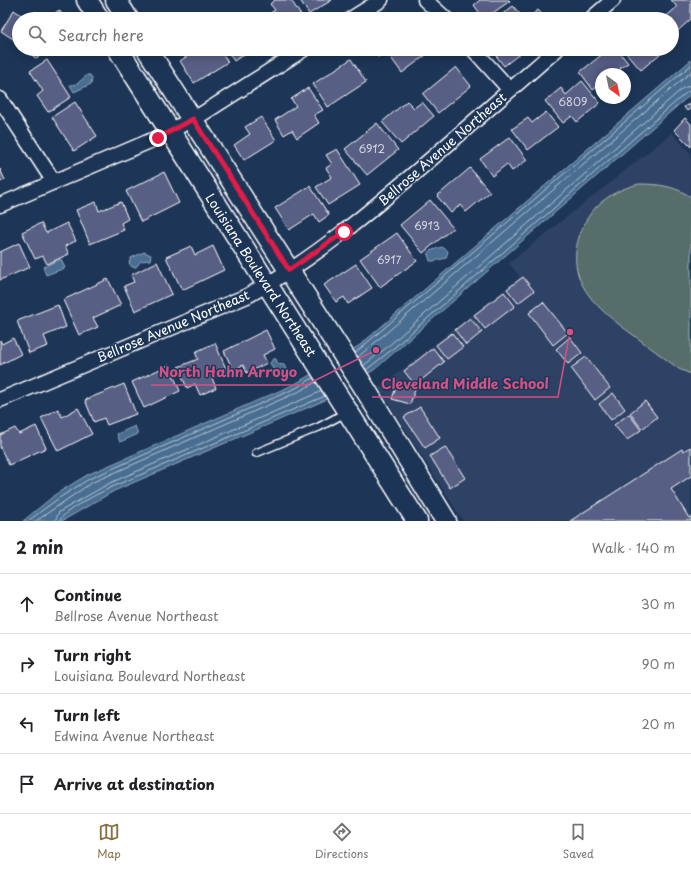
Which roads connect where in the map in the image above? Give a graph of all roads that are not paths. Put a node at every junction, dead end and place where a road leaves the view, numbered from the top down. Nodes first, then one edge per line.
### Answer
1 (87, 0) edge
2 (116, 0) edge
3 (381, 0) edge
4 (425, 0) edge
5 (613, 0) edge
6 (95, 12) edge
7 (124, 12) edge
8 (362, 12) edge
9 (438, 12) edge
10 (599, 12) edge
11 (122, 56) edge
12 (152, 56) edge
13 (293, 56) edge
14 (479, 56) edge
15 (549, 56) edge
16 (510, 90) junction
17 (0, 99) edge
18 (193, 119) junction
19 (170, 131) junction
20 (54, 182) junction
21 (0, 205) edge
22 (289, 270) junction
23 (267, 285) junction
24 (0, 400) edge
25 (344, 404) junction
26 (256, 453) dead end
27 (417, 521) edge
28 (446, 521) edge

1 - 6 main road
2 - 7 main road
3 - 8 street
4 - 9 street
5 - 10 street
11 - 19 main road, Louisiana Boulevard Northeast
12 - 18 main road, Louisiana Boulevard Northeast
13 - 18 street
14 - 16 street
15 - 16 street, Bellrose Avenue Northeast
16 - 22 street, Bellrose Avenue Northeast
17 - 20 street
18 - 19 street
18 - 22 main road, Louisiana Boulevard Northeast
19 - 20 street
19 - 23 main road, Louisiana Boulevard Northeast
20 - 21 street
22 - 23 street, Bellrose Avenue Northeast
22 - 28 main road, Louisiana Boulevard Northeast
23 - 24 street, Bellrose Avenue Northeast
23 - 25 main road, Louisiana Boulevard Northeast
25 - 26 lane
25 - 27 main road, Louisiana Boulevard Northeast

